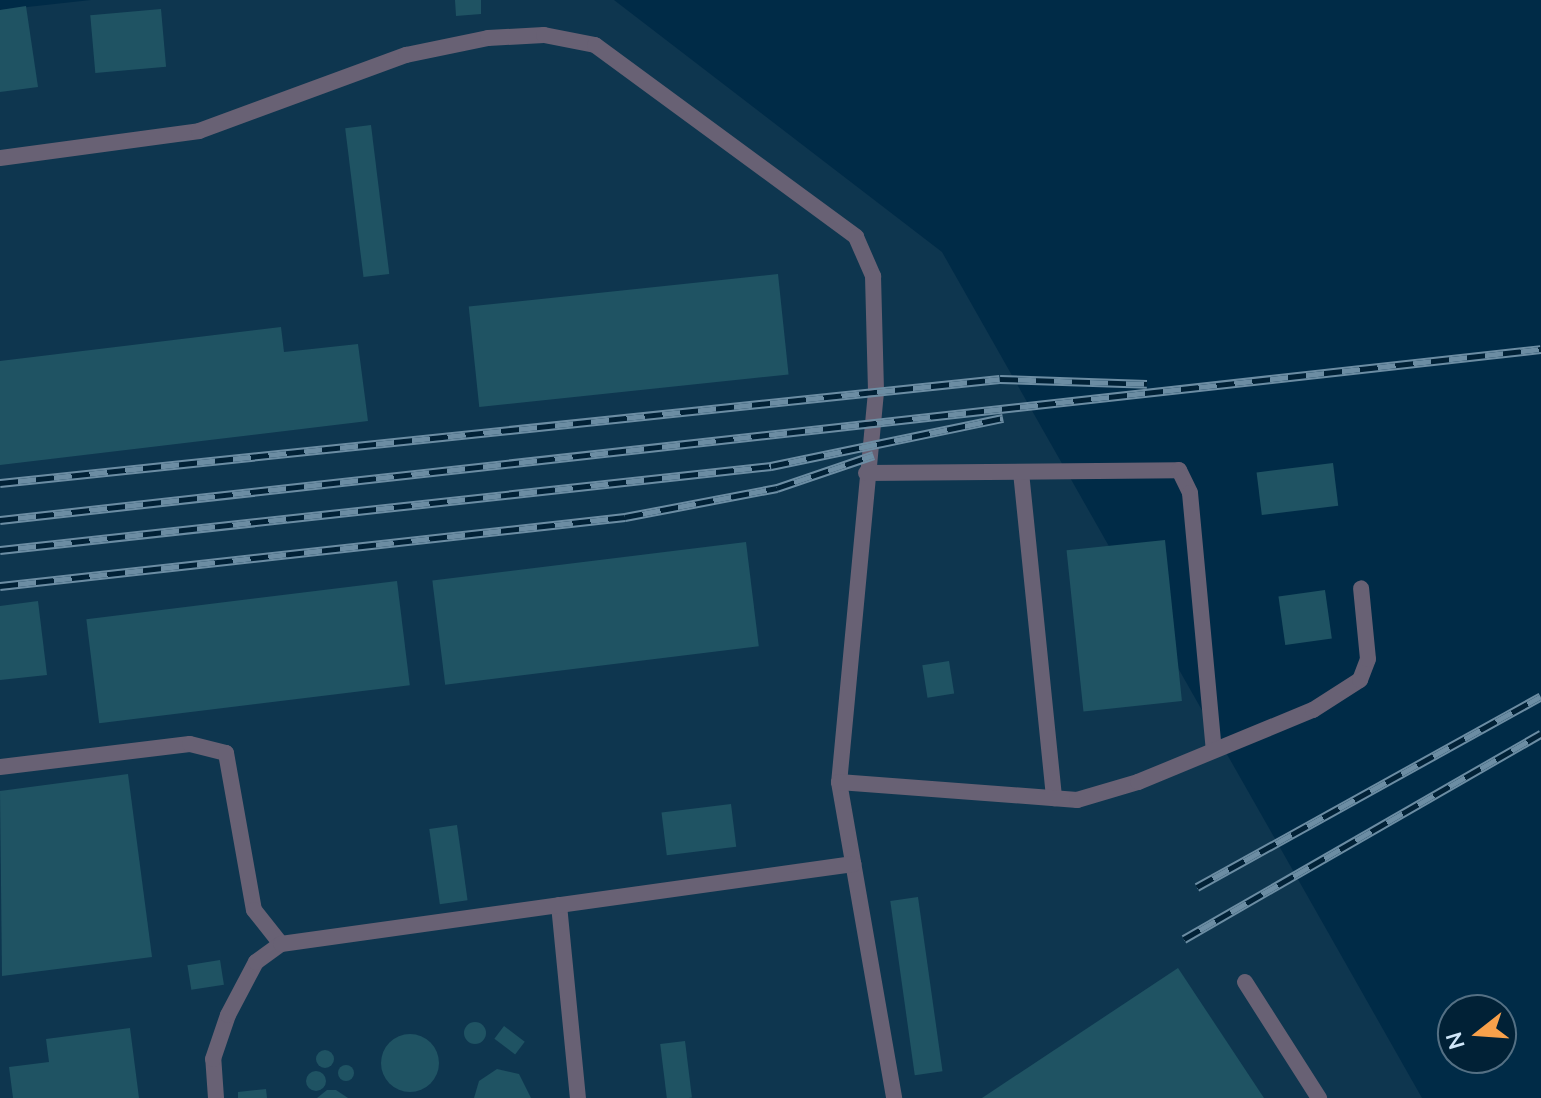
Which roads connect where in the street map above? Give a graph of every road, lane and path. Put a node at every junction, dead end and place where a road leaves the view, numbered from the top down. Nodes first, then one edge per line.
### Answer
1 (0, 158) edge
2 (1021, 472) junction
3 (866, 473) junction
4 (1361, 588) dead end
5 (1214, 750) junction
6 (0, 767) edge
7 (839, 782) junction
8 (1054, 798) junction
9 (853, 864) junction
10 (559, 905) junction
11 (281, 944) junction
12 (1245, 982) dead end
13 (216, 1098) edge
14 (578, 1098) edge
15 (894, 1098) edge
16 (1319, 1098) edge

1 - 3 lane
2 - 3 lane
2 - 5 lane
2 - 8 lane
3 - 7 lane
4 - 5 lane
5 - 8 lane
6 - 11 lane
7 - 8 lane
7 - 9 lane
9 - 10 lane
9 - 15 lane
10 - 11 lane
10 - 14 lane
11 - 13 lane
12 - 16 lane

